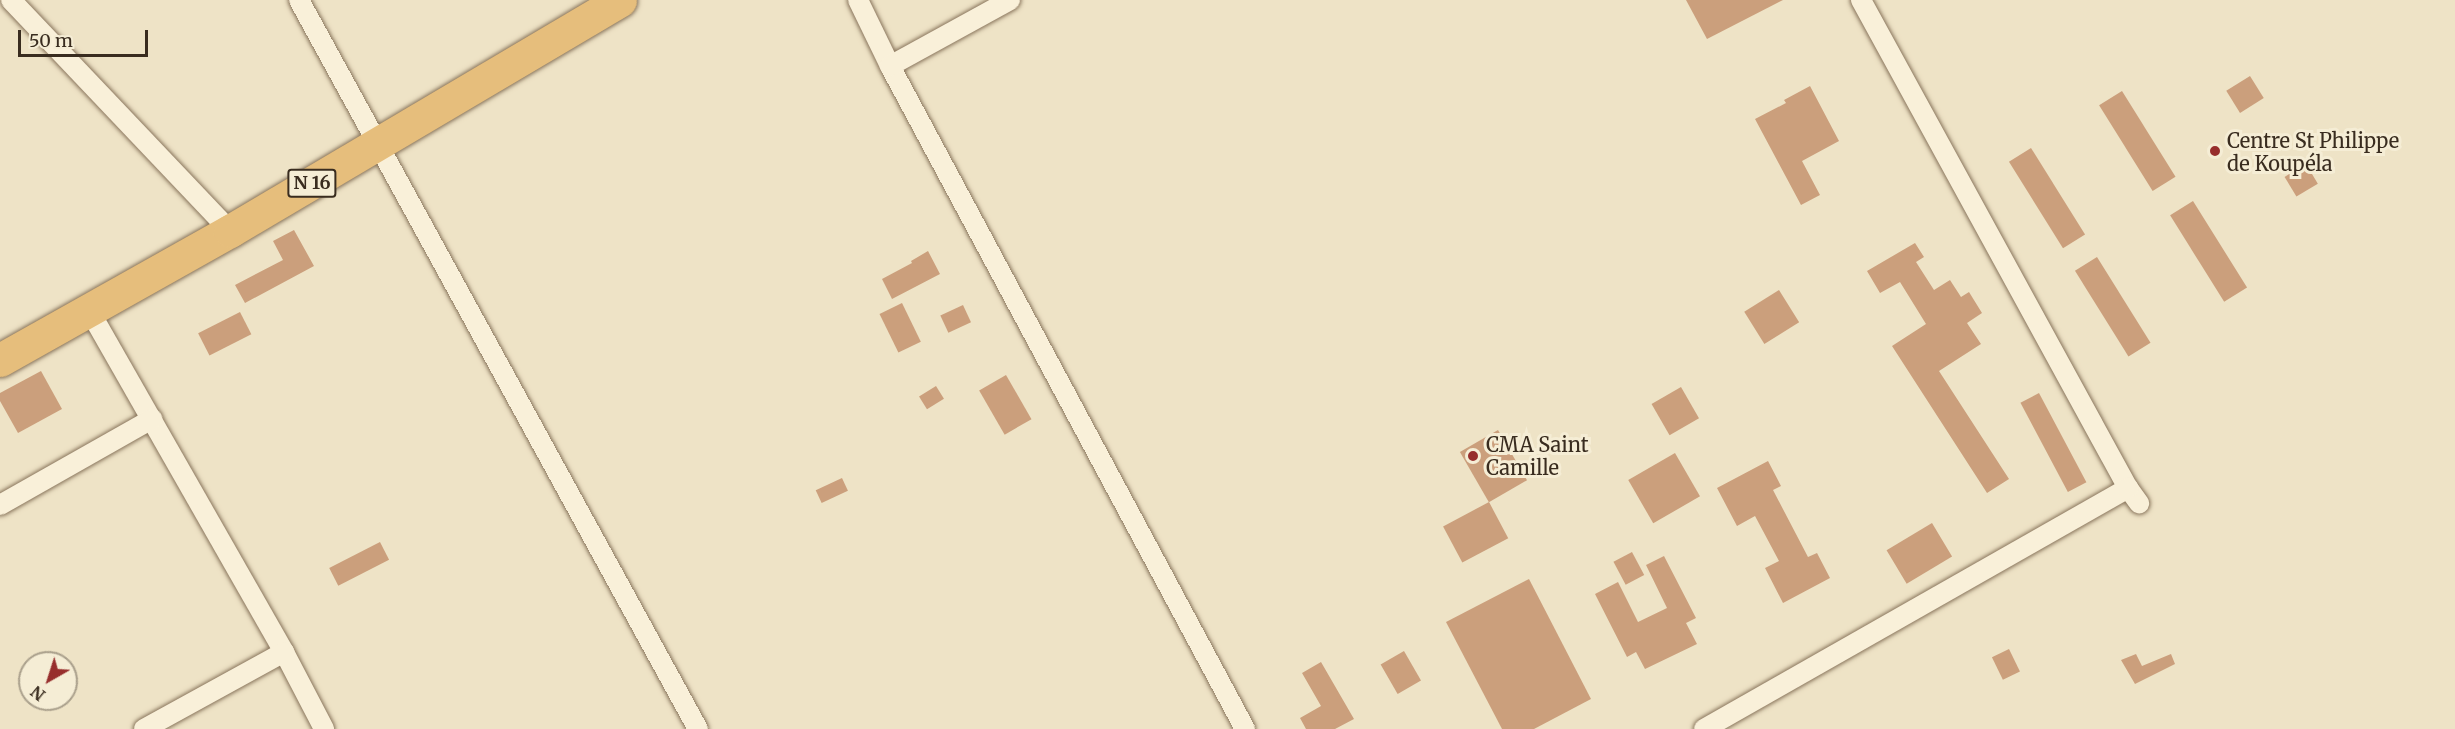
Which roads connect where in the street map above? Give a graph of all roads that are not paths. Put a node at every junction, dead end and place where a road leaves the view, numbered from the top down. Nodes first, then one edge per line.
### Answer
1 (11, 0) edge
2 (299, 0) edge
3 (620, 0) edge
4 (858, 0) edge
5 (1010, 0) edge
6 (1861, 0) edge
7 (890, 66) junction
8 (378, 143) junction
9 (230, 231) junction
10 (88, 310) junction
11 (0, 360) edge
12 (152, 419) junction
13 (0, 505) edge
14 (284, 652) junction
15 (144, 729) edge
16 (324, 729) edge
17 (698, 729) edge
18 (1245, 729) edge
19 (1704, 729) edge

1 - 9 street
2 - 8 street
3 - 8 highway, N 16
4 - 7 street
5 - 7 street
6 - 19 street
7 - 18 street
8 - 9 highway, N 16
8 - 17 street
9 - 10 highway, N 16
10 - 11 highway, N 16
10 - 12 street
12 - 13 street
12 - 14 street
14 - 15 street
14 - 16 street

